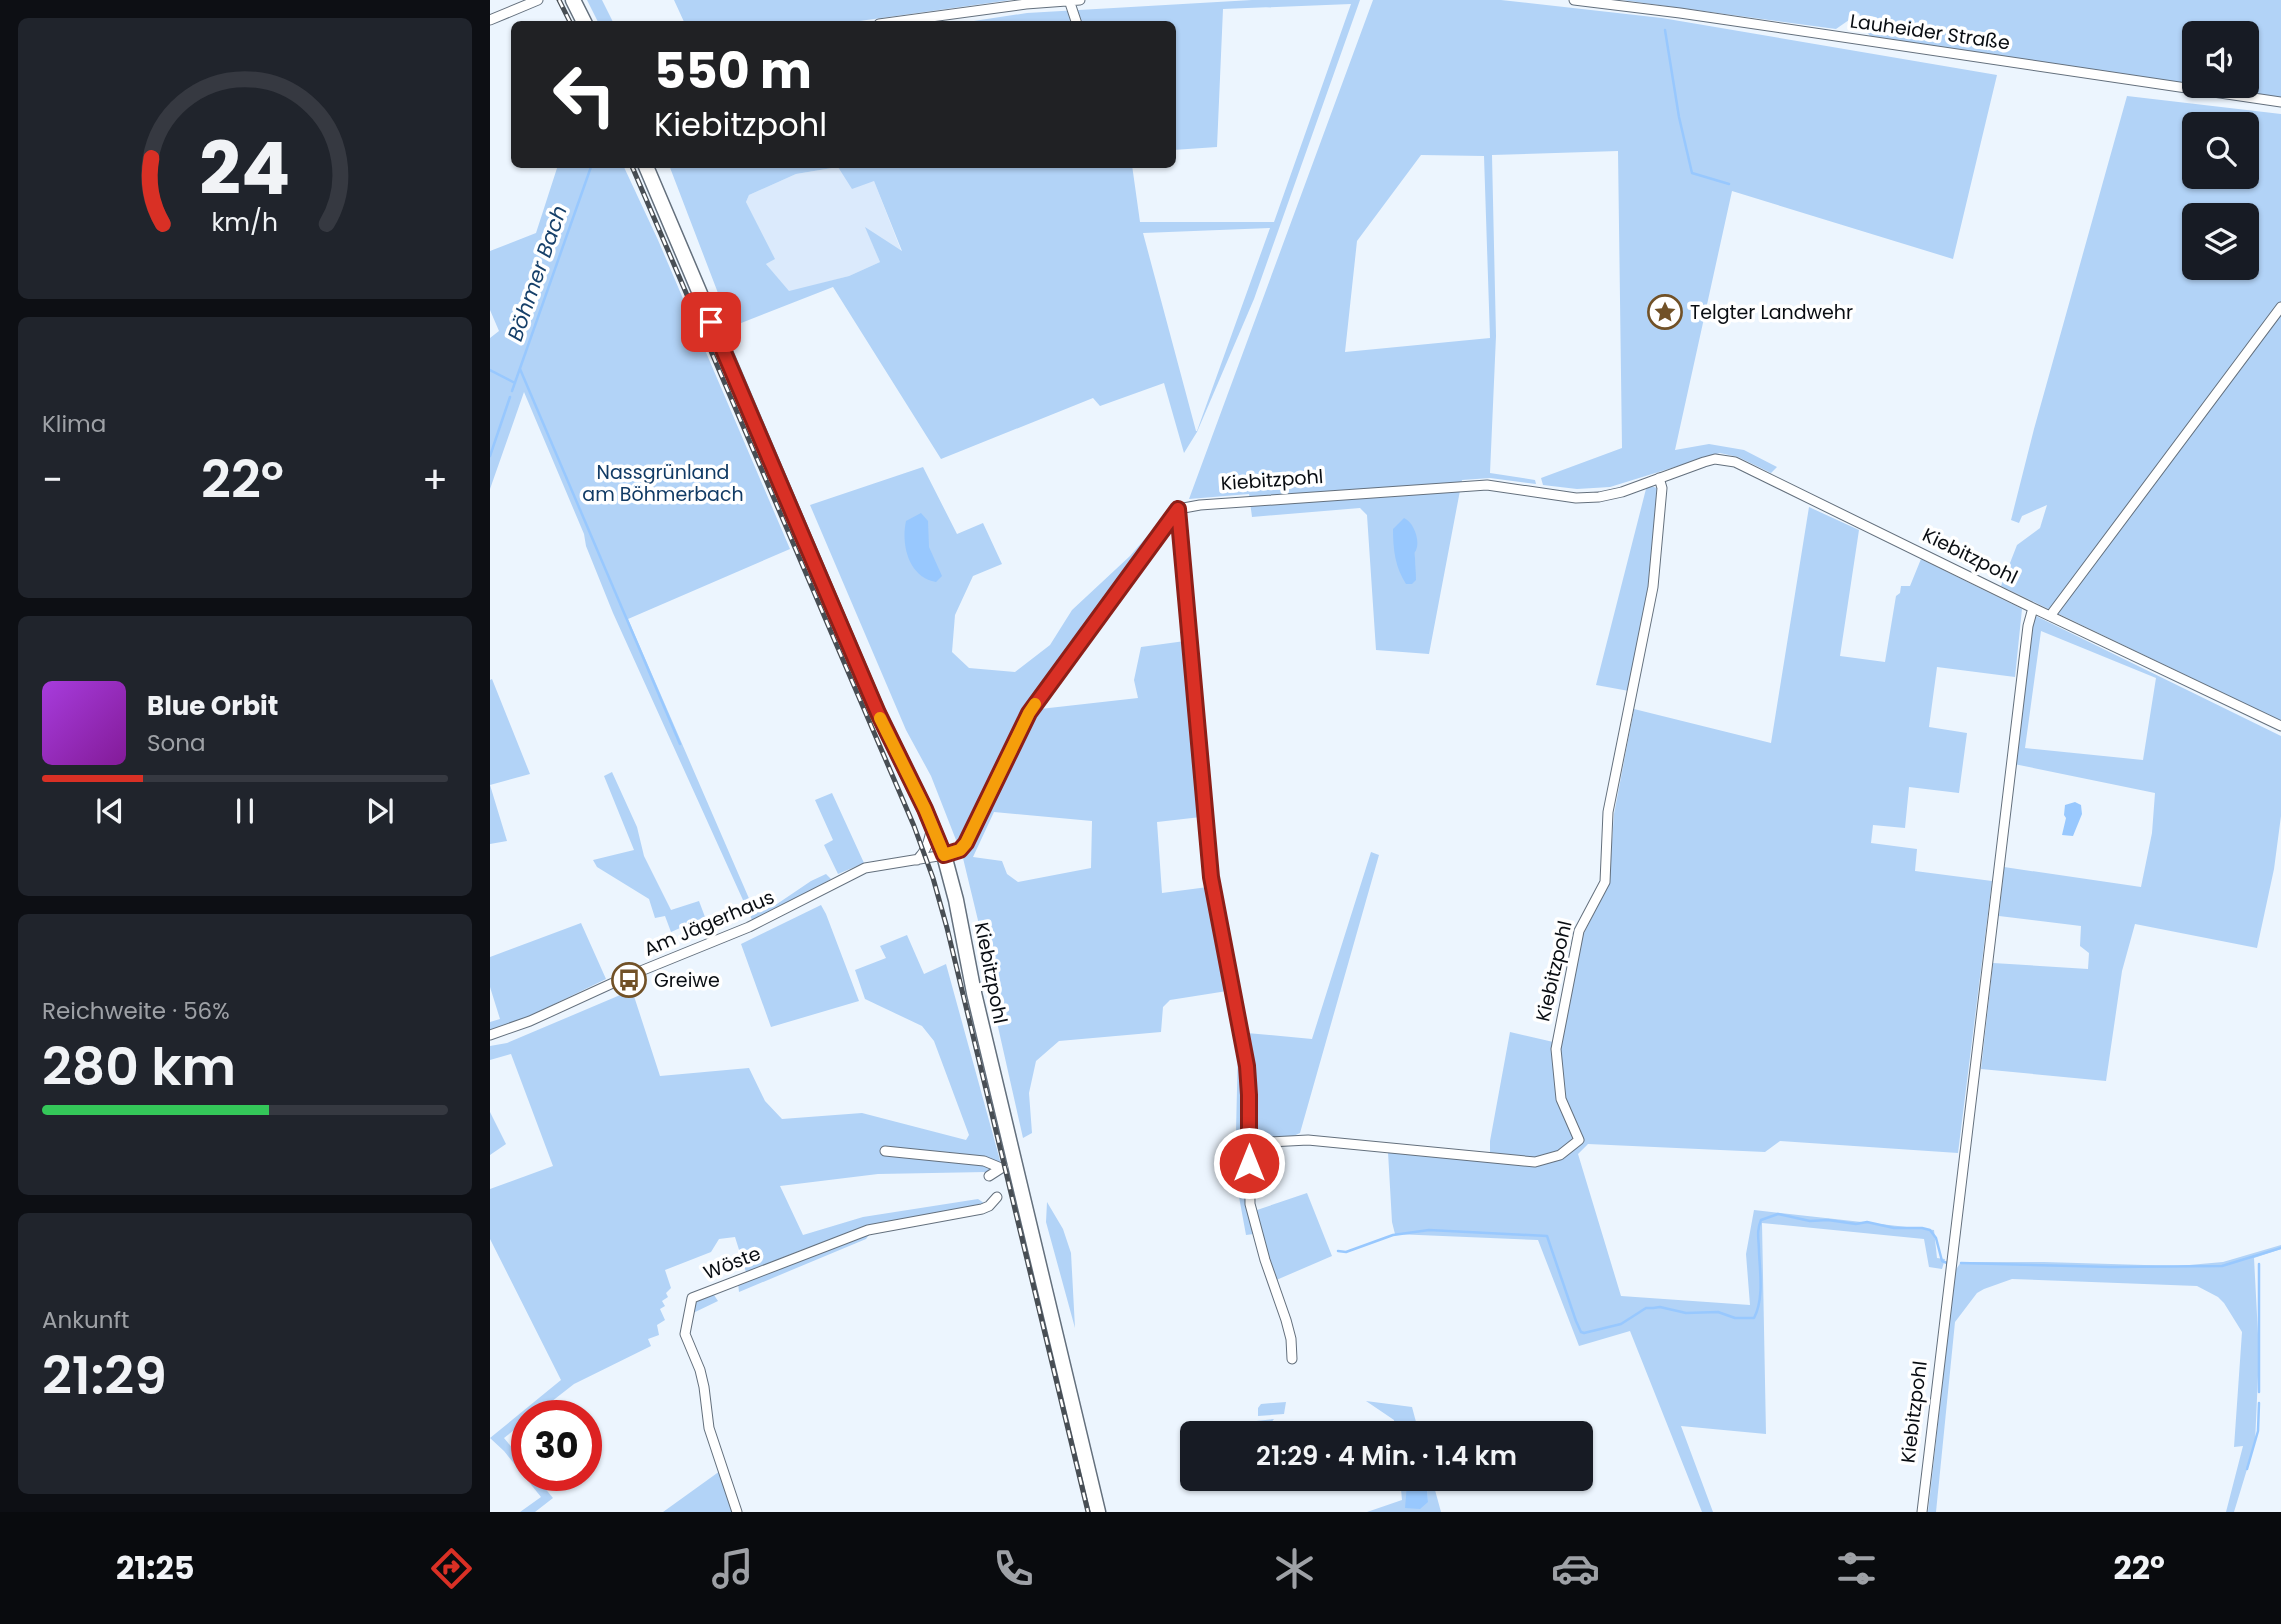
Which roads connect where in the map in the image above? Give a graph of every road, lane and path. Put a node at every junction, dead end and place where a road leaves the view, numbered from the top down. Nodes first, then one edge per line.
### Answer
1 (538, 0) edge
2 (573, 0) edge
3 (1069, 0) edge
4 (1080, 0) edge
5 (1574, 0) edge
6 (490, 20) edge
7 (584, 21) edge
8 (901, 21) edge
9 (1076, 21) edge
10 (2281, 102) edge
11 (647, 168) edge
12 (2281, 307) edge
13 (1659, 478) junction
14 (1178, 509) junction
15 (2033, 608) junction
16 (2050, 616) junction
17 (2281, 726) edge
18 (932, 825) junction
19 (944, 855) junction
20 (917, 860) junction
21 (490, 1035) edge
22 (1248, 1143) junction
23 (885, 1151) dead end
24 (1008, 1165) junction
25 (989, 1176) dead end
26 (997, 1197) dead end
27 (1292, 1359) dead end
28 (737, 1512) edge
29 (1098, 1512) edge
30 (1922, 1512) edge

1 - 6 street
2 - 7 main road
3 - 4 street
3 - 8 street
3 - 9 street
5 - 10 street, Lauheider Straße
11 - 18 main road, Kiebitzpohl
12 - 16 street
13 - 14 street, Kiebitzpohl
13 - 15 street, Kiebitzpohl
13 - 22 street, Kiebitzpohl
14 - 19 street
14 - 22 street
15 - 16 street, Kiebitzpohl
15 - 30 street, Kiebitzpohl
16 - 17 street, Kiebitzpohl
18 - 19 main road, Kiebitzpohl
18 - 20 street
19 - 20 street, Am Jägerhaus
19 - 24 main road, Kiebitzpohl
20 - 21 street, Am Jägerhaus
22 - 27 street
23 - 24 street
24 - 25 street
24 - 29 main road, Kiebitzpohl
26 - 28 street, Wöste

